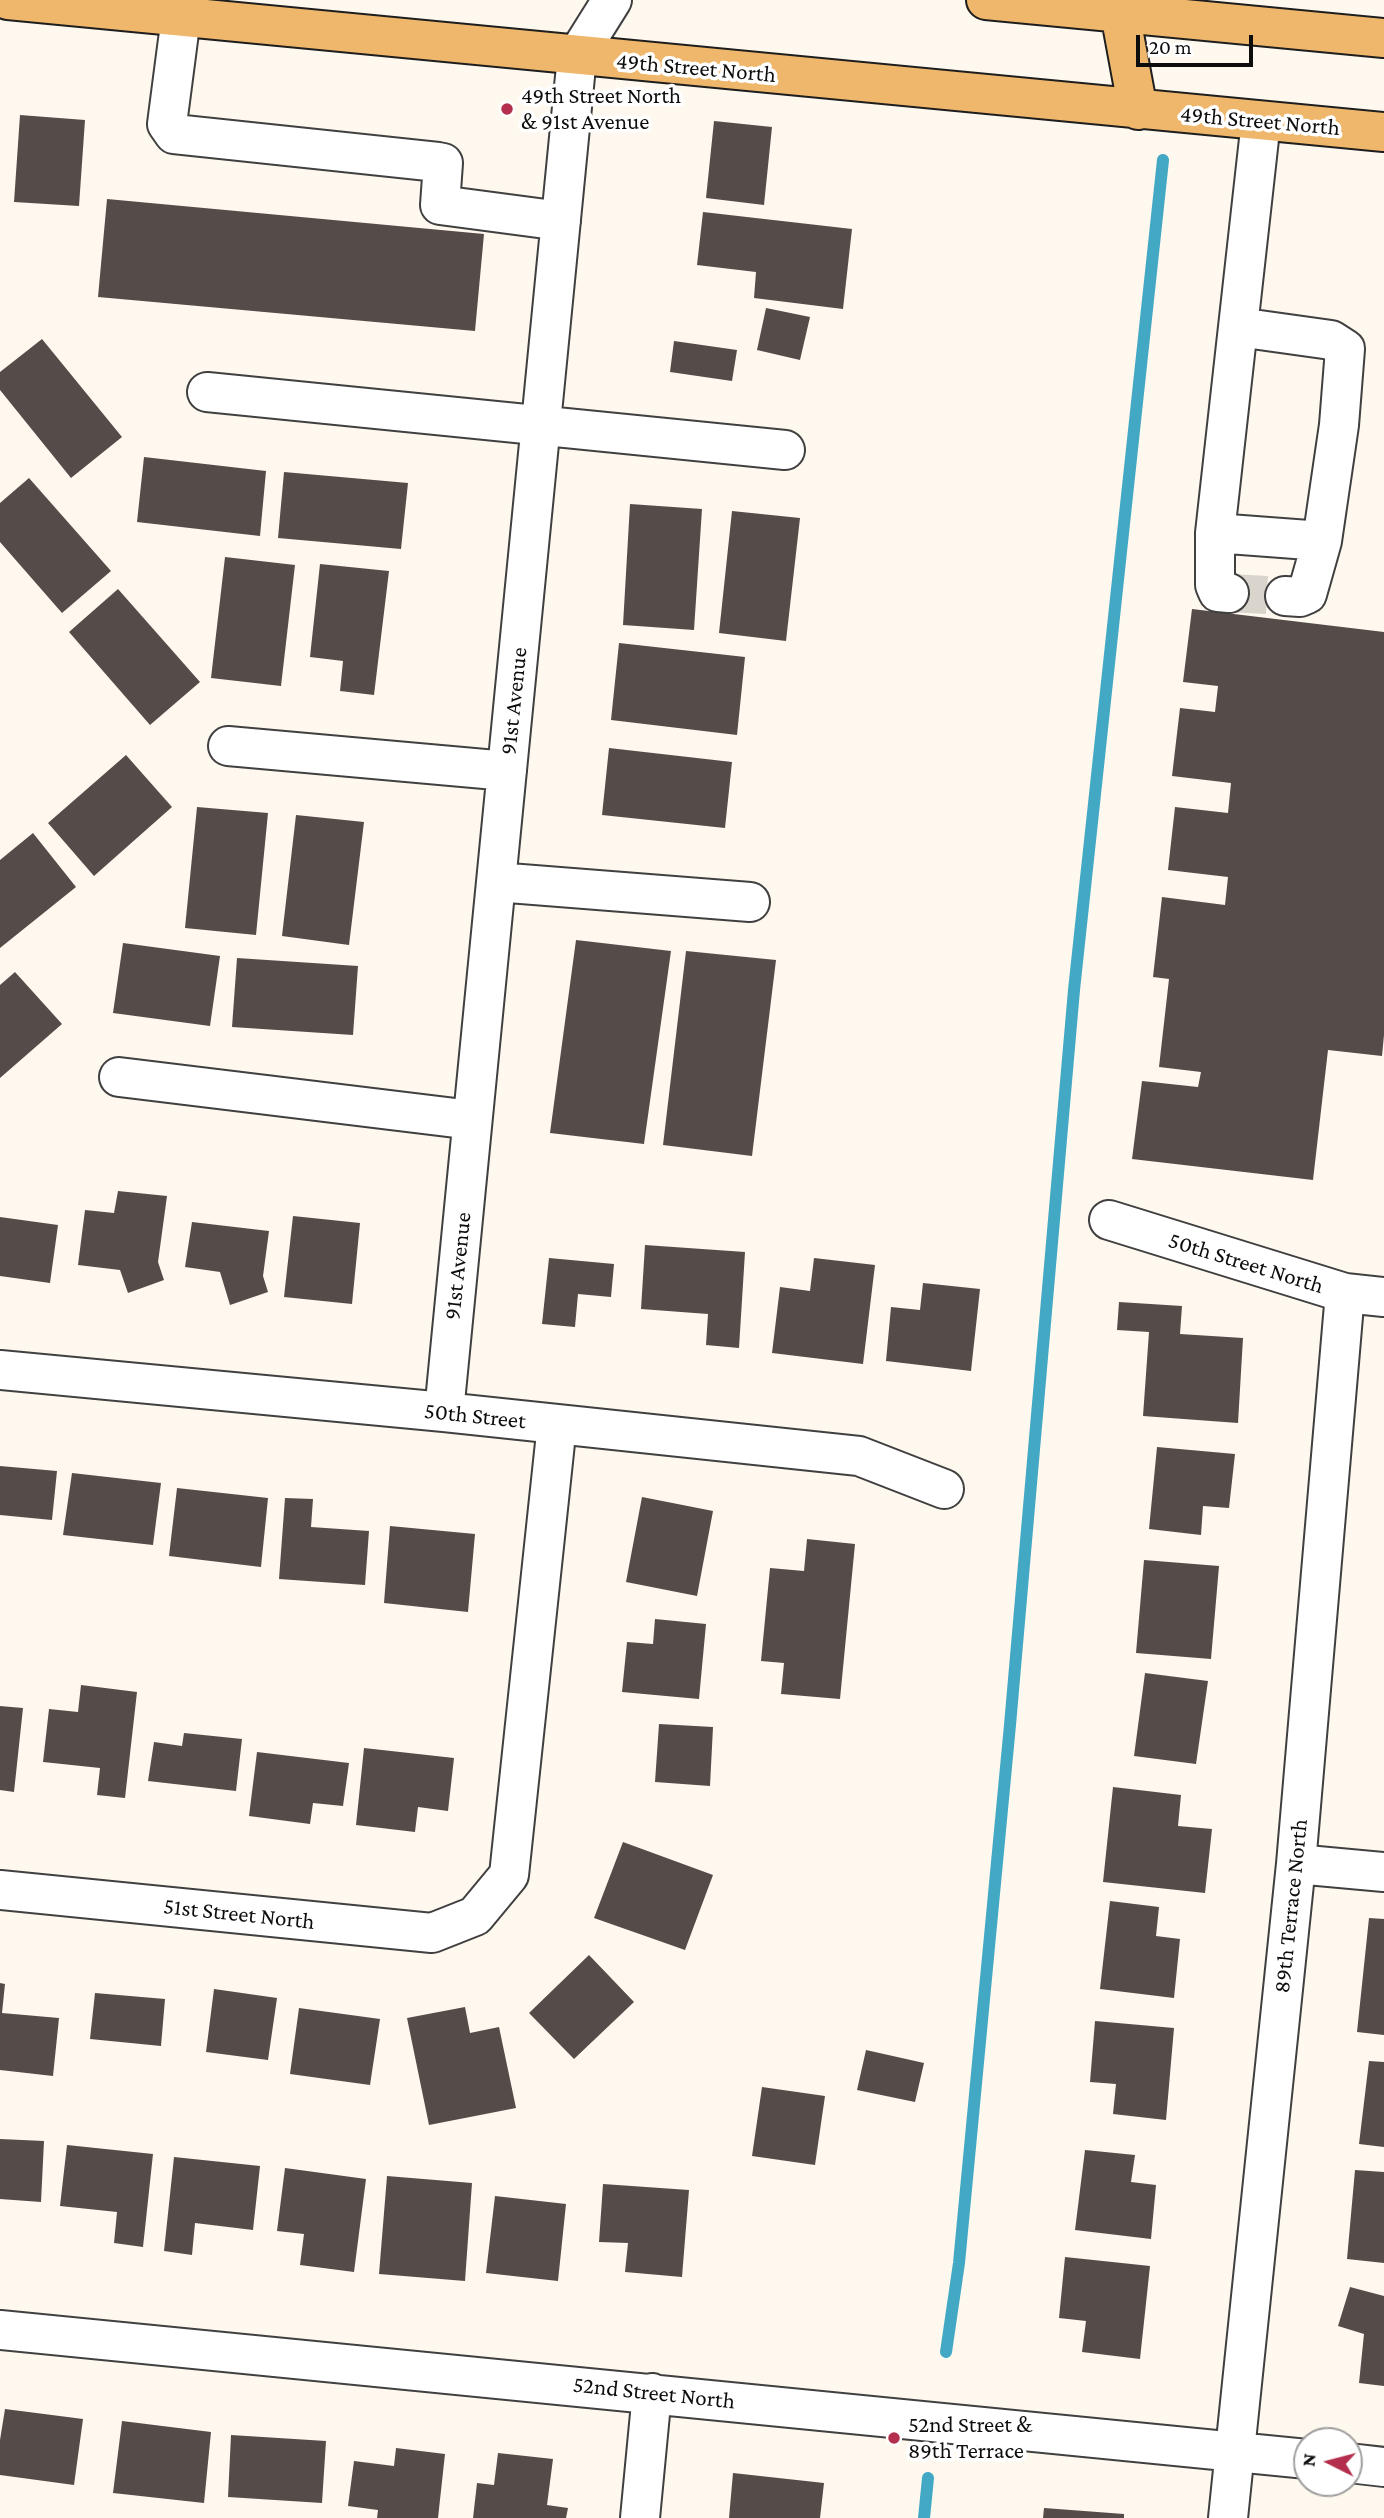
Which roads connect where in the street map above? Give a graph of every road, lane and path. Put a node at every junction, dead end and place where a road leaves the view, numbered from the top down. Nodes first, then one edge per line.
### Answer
1 (8, 0) edge
2 (612, 0) edge
3 (986, 0) edge
4 (1120, 6) edge
5 (181, 17) junction
6 (1384, 38) edge
7 (578, 57) junction
8 (1138, 110) junction
9 (1261, 121) junction
10 (1384, 132) edge
11 (561, 221) junction
12 (1238, 327) junction
13 (207, 392) dead end
14 (541, 426) junction
15 (785, 450) dead end
16 (1216, 533) junction
17 (1322, 541) junction
18 (1229, 593) dead end
19 (1285, 596) tunnel mouth
20 (228, 746) dead end
21 (507, 771) junction
22 (496, 881) junction
23 (750, 902) dead end
24 (119, 1077) dead end
25 (472, 1120) junction
26 (1109, 1220) dead end
27 (1345, 1293) junction
28 (1384, 1297) edge
29 (0, 1370) edge
30 (443, 1412) junction
31 (557, 1424) junction
32 (944, 1489) dead end
33 (1296, 1864) junction
34 (1384, 1872) edge
35 (0, 1890) edge
36 (0, 2330) edge
37 (652, 2393) junction
38 (1235, 2453) junction
39 (1293, 2458) edge
40 (1363, 2465) edge
41 (1384, 2467) edge
42 (640, 2518) edge
43 (1228, 2518) edge

1 - 5 main road, 49th Street North
2 - 7 street, 91st Avenue
3 - 4 main road
4 - 6 main road
4 - 8 main road
5 - 7 main road, 49th Street North
5 - 11 street
7 - 8 main road, 49th Street North
7 - 11 street, 91st Avenue
8 - 9 main road, 49th Street North
9 - 10 main road, 49th Street North
9 - 12 street
11 - 14 street, 91st Avenue
12 - 16 street
12 - 17 street
13 - 14 street
14 - 15 street
14 - 21 street, 91st Avenue
16 - 17 street
16 - 18 street
17 - 19 street
20 - 21 street
21 - 22 street, 91st Avenue
22 - 23 street
22 - 25 street, 91st Avenue
24 - 25 street
25 - 30 street, 91st Avenue
26 - 27 street, 50th Street North
27 - 28 street, 50th Street North
27 - 33 street, 89th Terrace North
29 - 30 street, 50th Street
30 - 31 street, 50th Street
31 - 32 street, 50th Street
31 - 35 street, 51st Street North
33 - 34 street
33 - 38 street, 89th Terrace North
36 - 37 street, 52nd Street North
37 - 38 street, 52nd Street North
37 - 42 street
38 - 39 street, 52nd Street North
38 - 43 street, 89th Terrace North
40 - 41 street

